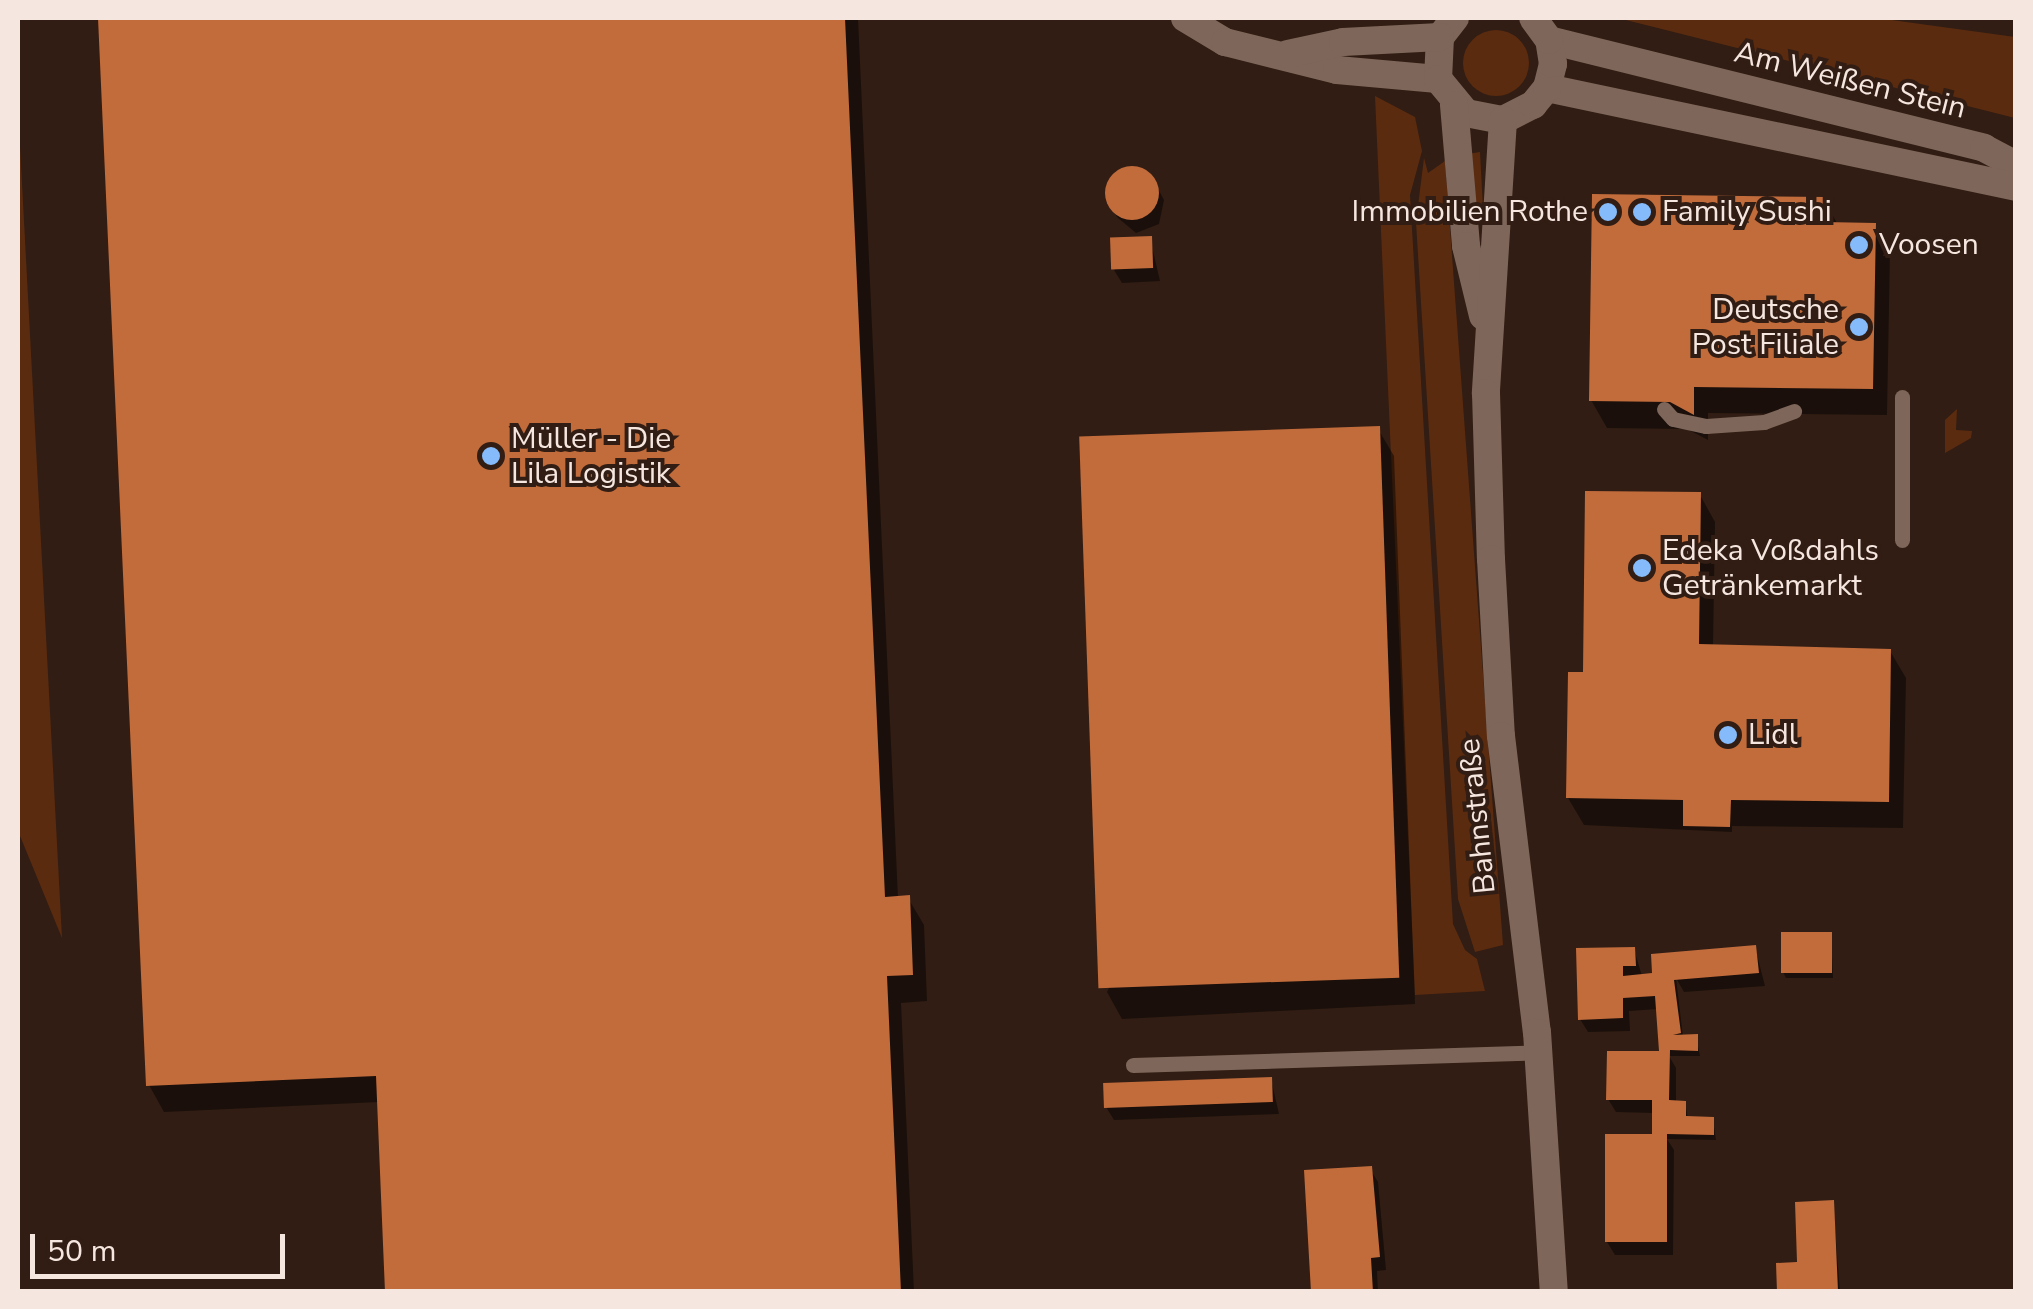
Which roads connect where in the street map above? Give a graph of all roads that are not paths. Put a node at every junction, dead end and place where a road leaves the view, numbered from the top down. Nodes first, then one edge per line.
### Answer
1 (1185, 18) edge
2 (1448, 27) edge
3 (1541, 29) edge
4 (1284, 54) junction
5 (1438, 79) junction
6 (1546, 88) junction
7 (1454, 105) junction
8 (1503, 120) junction
9 (2016, 165) edge
10 (2016, 187) edge
11 (1488, 332) junction
12 (1902, 397) dead end
13 (1664, 409) dead end
14 (1794, 411) dead end
15 (1902, 540) dead end
16 (1538, 1052) junction
17 (1133, 1065) dead end
18 (1554, 1292) edge

1 - 4 street
2 - 4 street
2 - 5 street
3 - 6 street
3 - 9 street, Am Weißen Stein
4 - 5 street
5 - 7 street, Bahnstraße
6 - 8 street
6 - 10 street
7 - 8 street
7 - 11 street, Bahnstraße
8 - 11 street, Bahnstraße
11 - 16 street, Bahnstraße
12 - 15 lane
13 - 14 lane
16 - 17 lane
16 - 18 street, Bahnstraße

